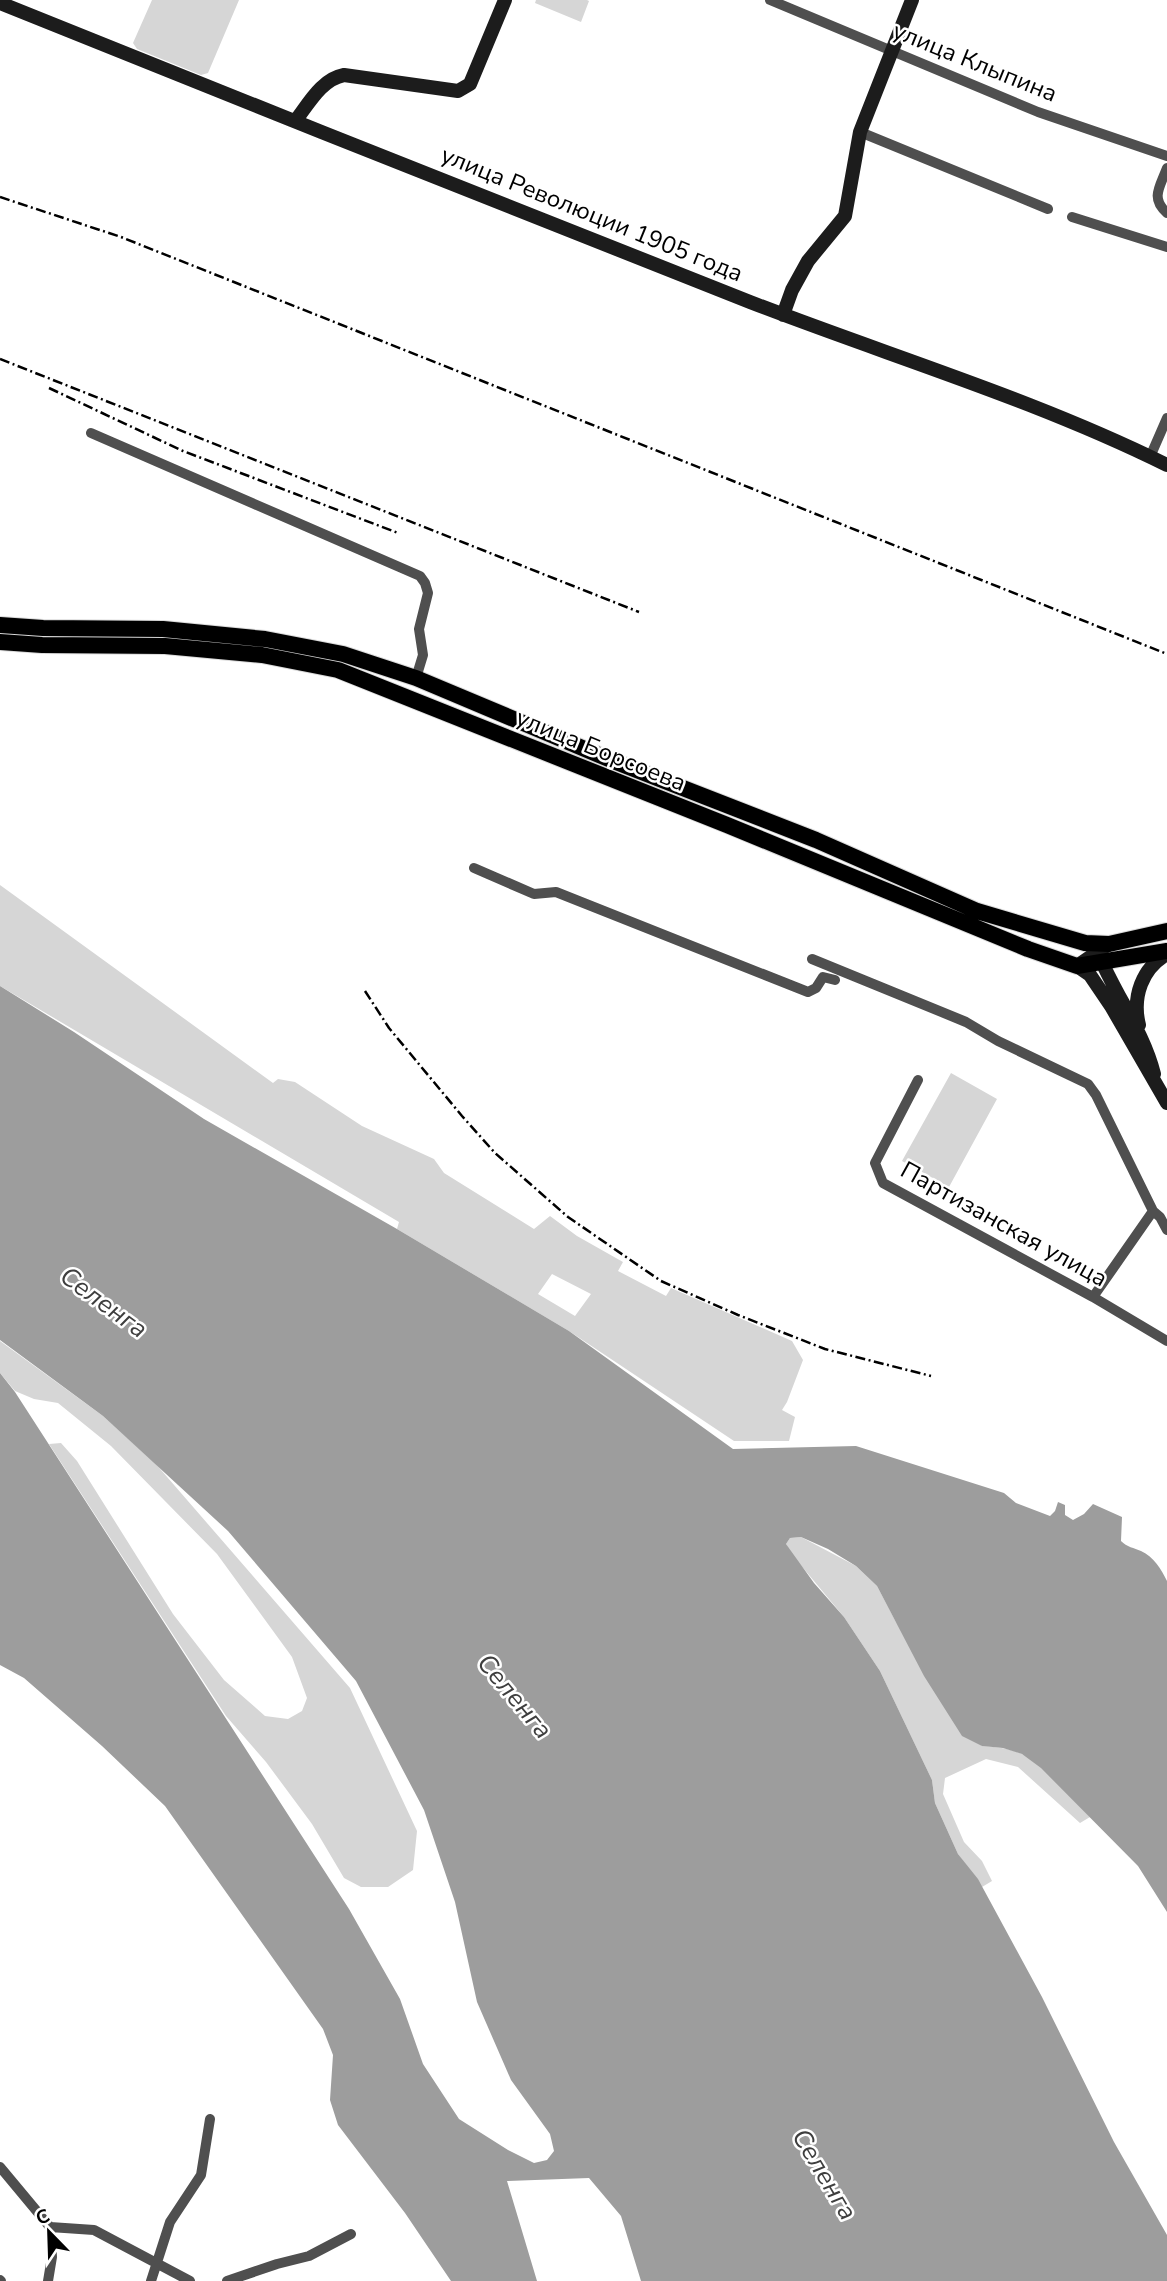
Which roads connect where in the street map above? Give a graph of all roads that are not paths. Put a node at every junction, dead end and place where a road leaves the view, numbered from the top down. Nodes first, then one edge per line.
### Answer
1 (505, 0) edge
2 (770, 0) edge
3 (912, 0) edge
4 (0, 3) edge
5 (892, 52) junction
6 (296, 120) junction
7 (860, 132) junction
8 (1166, 156) edge
9 (1167, 168) edge
10 (1048, 209) dead end
11 (1167, 213) edge
12 (1072, 217) dead end
13 (1167, 247) edge
14 (783, 315) junction
15 (1167, 418) edge
16 (91, 433) dead end
17 (1150, 457) junction
18 (1167, 465) edge
19 (0, 625) edge
20 (0, 642) edge
21 (416, 678) junction
22 (409, 697) junction
23 (474, 868) dead end
24 (974, 919) junction
25 (1167, 931) edge
26 (1060, 937) junction
27 (1109, 944) junction
28 (1167, 952) edge
29 (812, 959) dead end
30 (1097, 959) junction
31 (1077, 966) junction
32 (835, 980) dead end
33 (1144, 1043) junction
34 (918, 1080) dead end
35 (1162, 1085) edge
36 (1167, 1103) edge
37 (1153, 1211) junction
38 (1167, 1230) edge
39 (1093, 1297) junction
40 (1167, 1341) edge
41 (210, 2119) dead end
42 (0, 2167) edge
43 (50, 2227) junction
44 (351, 2234) dead end
45 (156, 2262) junction
46 (48, 2281) edge
47 (151, 2281) edge
48 (190, 2281) edge
49 (227, 2281) edge

1 - 6 main road
2 - 5 street, улица Клыпина
3 - 5 main road
4 - 6 main road, улица Революции 1905 года
5 - 7 main road
5 - 8 street, улица Клыпина
6 - 14 main road, улица Революции 1905 года
7 - 10 street
7 - 14 main road
9 - 11 street
12 - 13 street
14 - 17 main road, улица Революции 1905 года
15 - 17 street
16 - 21 street
17 - 18 main road, улица Революции 1905 года
19 - 21 main road, улица Борсоева
20 - 22 main road, улица Борсоева
21 - 22 main road
21 - 24 main road, улица Борсоева
22 - 24 main road, улица Борсоева
23 - 32 street
24 - 26 main road, улица Борсоева
24 - 31 main road, улица Борсоева
25 - 27 main road, улица Борсоева
26 - 27 main road, улица Борсоева
26 - 30 main road
27 - 30 main road
28 - 30 main road, улица Борсоева
28 - 33 main road
29 - 37 street
30 - 31 main road, улица Борсоева
30 - 33 main road
31 - 35 main road
33 - 35 main road
34 - 39 street, Партизанская улица
35 - 36 main road
37 - 38 street
37 - 39 street
39 - 40 street, Партизанская улица
41 - 45 street
42 - 43 street
43 - 45 street
43 - 46 street
44 - 49 street
45 - 47 street
45 - 48 street

